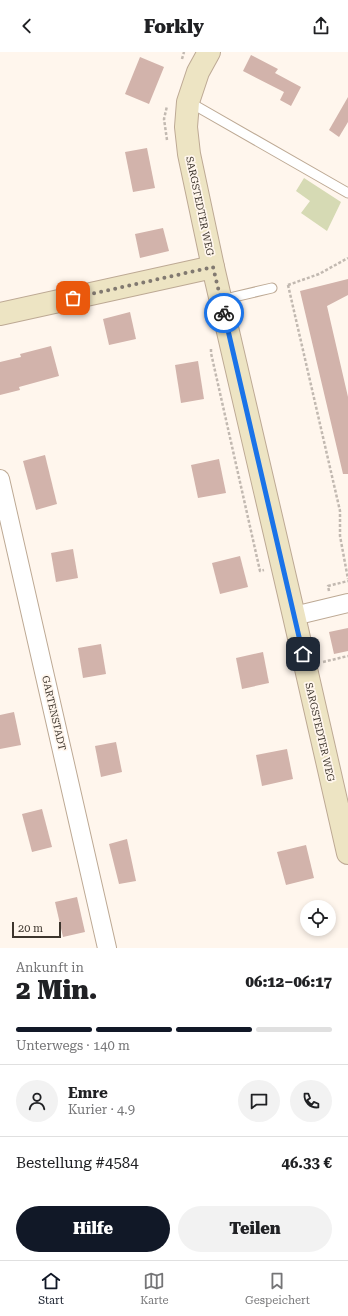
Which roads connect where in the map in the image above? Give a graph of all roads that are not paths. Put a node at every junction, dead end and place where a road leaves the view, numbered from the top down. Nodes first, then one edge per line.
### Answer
1 (209, 52) edge
2 (188, 102) junction
3 (348, 193) edge
4 (213, 267) junction
5 (272, 288) road end
6 (221, 300) junction
7 (0, 314) edge
8 (0, 479) edge
9 (348, 603) edge
10 (294, 616) junction
11 (348, 853) edge
12 (107, 948) edge

1 - 2 street, SARGSTEDTER WEG
2 - 3 lane
2 - 4 street, SARGSTEDTER WEG
4 - 6 street, SARGSTEDTER WEG
4 - 7 street
5 - 6 lane
6 - 10 street, SARGSTEDTER WEG
8 - 12 street, GARTENSTADT
9 - 10 street
10 - 11 street, SARGSTEDTER WEG

